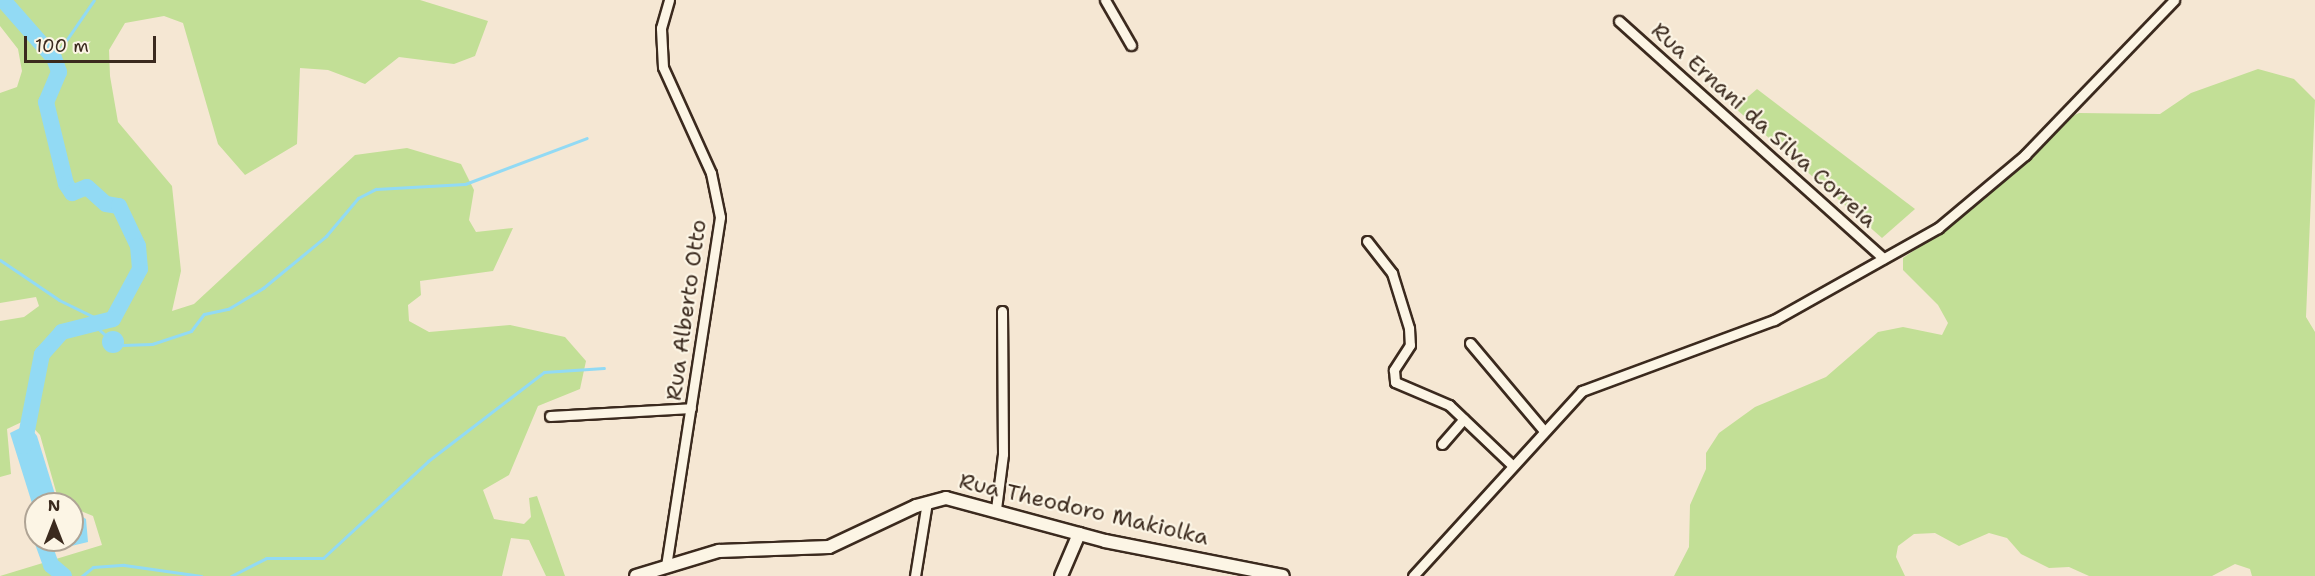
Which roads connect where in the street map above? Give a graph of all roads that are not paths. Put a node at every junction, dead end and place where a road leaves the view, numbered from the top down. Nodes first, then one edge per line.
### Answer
1 (669, 0) edge
2 (1105, 0) edge
3 (2174, 0) edge
4 (1619, 21) dead end
5 (1131, 45) dead end
6 (1367, 241) dead end
7 (1882, 258) junction
8 (1002, 311) dead end
9 (1470, 343) dead end
10 (691, 408) junction
11 (550, 416) dead end
12 (1464, 419) junction
13 (1544, 431) junction
14 (1442, 444) dead end
15 (1513, 466) junction
16 (927, 502) junction
17 (996, 509) junction
18 (1079, 534) junction
19 (666, 566) junction
20 (636, 576) edge
21 (915, 576) edge
22 (1061, 576) edge
23 (1283, 576) edge
24 (1413, 576) edge

1 - 10 street, Rua Alberto Otto
2 - 5 street
3 - 7 street
4 - 7 street, Rua Ernani da Silva Correia
6 - 12 street
7 - 13 street
8 - 17 street
9 - 13 street
10 - 11 street
10 - 19 street, Rua Alberto Otto
12 - 14 street
12 - 15 street
13 - 15 street
15 - 24 street
16 - 17 main road, Rua Theodoro Makiolka
16 - 19 main road, Rua Theodoro Makiolka
16 - 21 street
17 - 18 main road, Rua Theodoro Makiolka
18 - 22 main road
18 - 23 main road, Rua Theodoro Makiolka
19 - 20 main road, Rua Theodoro Makiolka

